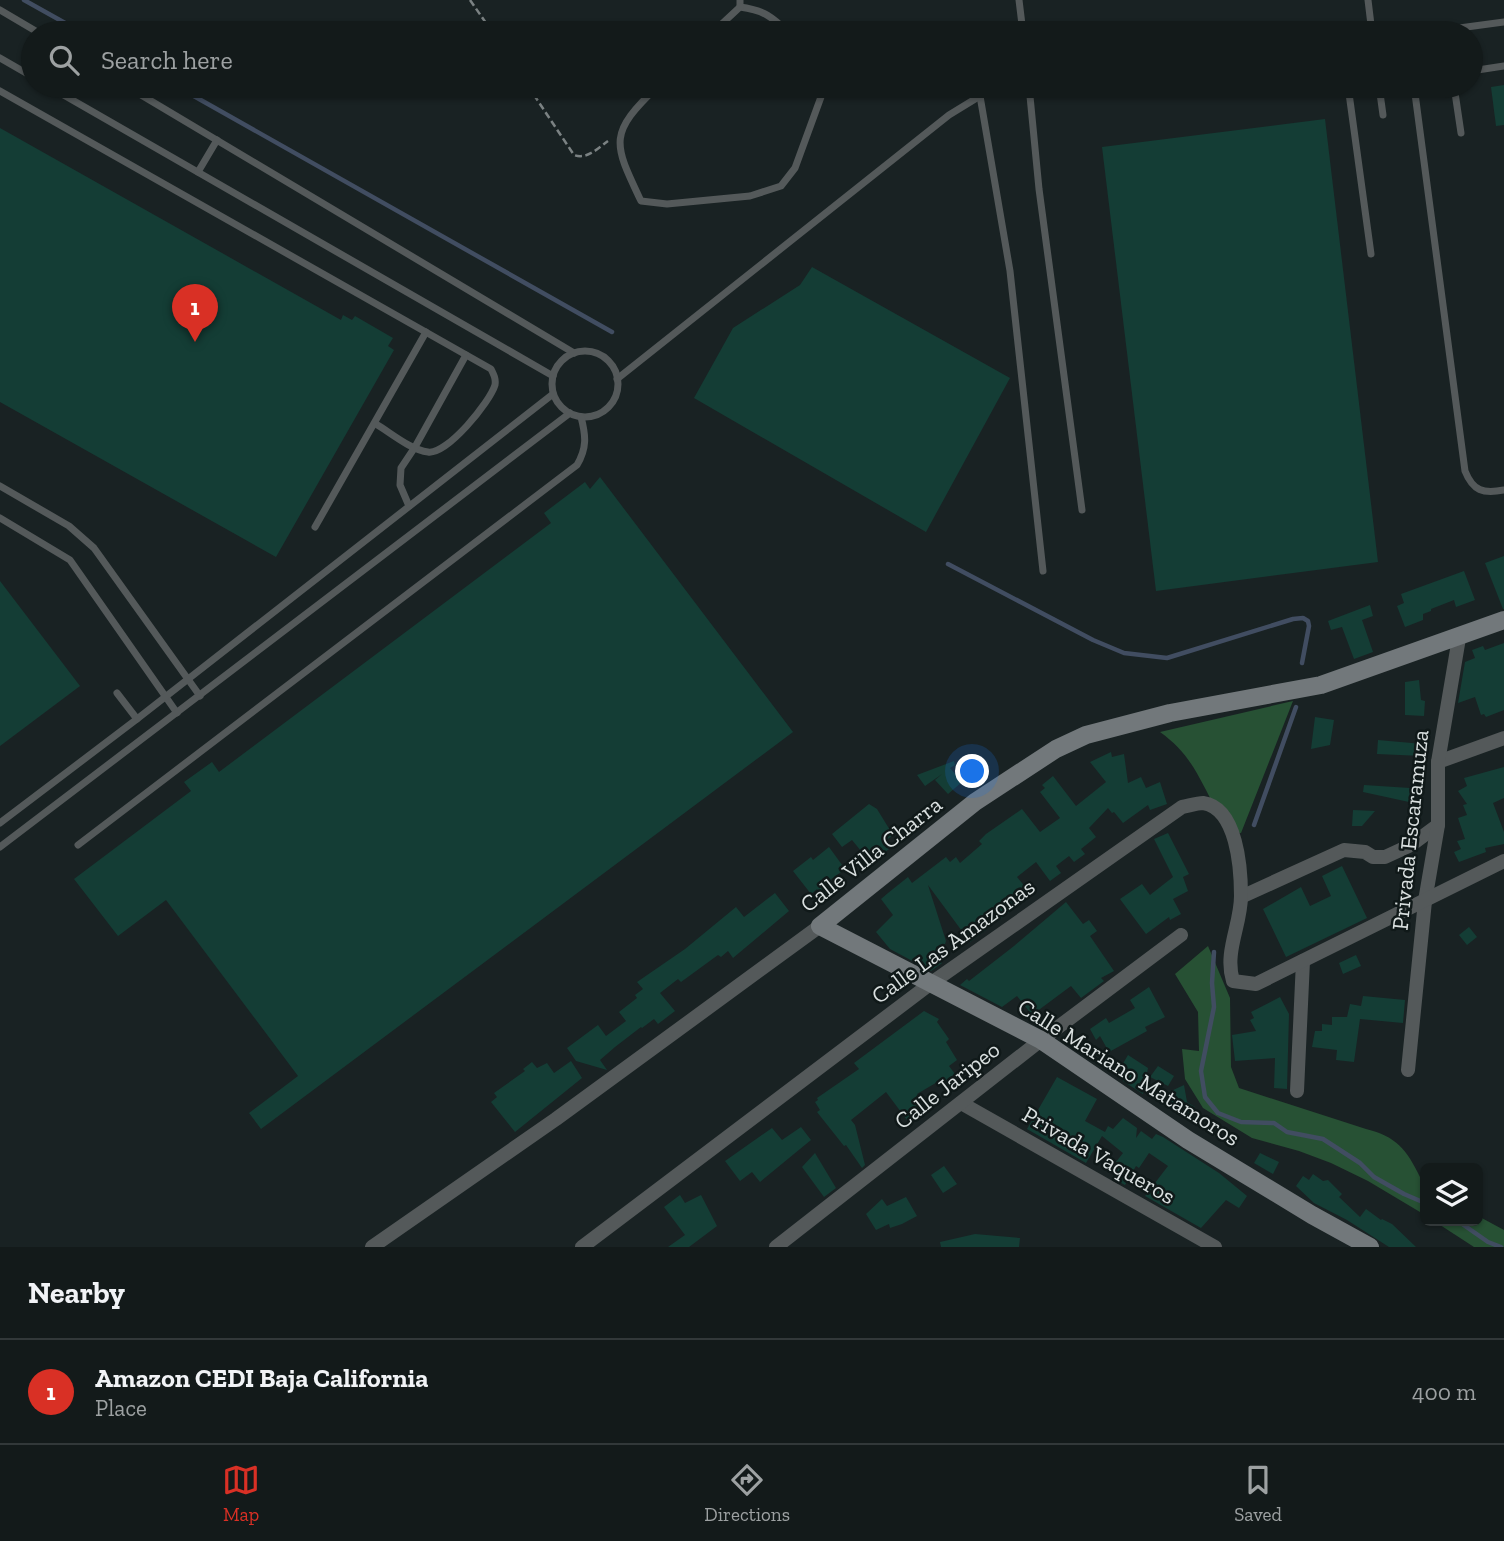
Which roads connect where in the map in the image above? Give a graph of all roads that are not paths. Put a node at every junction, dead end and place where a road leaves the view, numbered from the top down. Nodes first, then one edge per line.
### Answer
1 (1019, 0) edge
2 (1369, 0) edge
3 (740, 4) edge
4 (0, 10) edge
5 (724, 21) edge
6 (776, 21) edge
7 (1022, 21) edge
8 (1371, 21) edge
9 (1504, 22) edge
10 (21, 23) edge
11 (1483, 25) edge
12 (0, 58) edge
13 (1504, 66) edge
14 (1483, 69) edge
15 (21, 70) edge
16 (0, 91) edge
17 (69, 98) edge
18 (146, 98) edge
19 (645, 98) edge
20 (821, 98) edge
21 (977, 98) edge
22 (980, 98) edge
23 (1030, 98) edge
24 (1350, 98) edge
25 (1381, 98) edge
26 (1416, 98) edge
27 (1456, 98) edge
28 (1383, 115) dead end
29 (1461, 133) dead end
30 (217, 140) junction
31 (198, 172) junction
32 (1371, 254) dead end
33 (426, 332) junction
34 (575, 353) junction
35 (466, 355) junction
36 (553, 376) junction
37 (617, 379) junction
38 (554, 394) junction
39 (570, 413) junction
40 (581, 417) junction
41 (376, 424) junction
42 (415, 447) junction
43 (0, 486) edge
44 (1504, 489) edge
45 (409, 506) junction
46 (1082, 510) dead end
47 (0, 517) edge
48 (315, 527) dead end
49 (1043, 571) dead end
50 (1504, 620) edge
51 (1459, 638) junction
52 (189, 678) junction
53 (117, 693) dead end
54 (200, 696) junction
55 (165, 697) junction
56 (177, 713) junction
57 (136, 719) junction
58 (1504, 738) edge
59 (1438, 762) junction
60 (0, 823) edge
61 (1438, 825) junction
62 (78, 845) dead end
63 (0, 847) edge
64 (1504, 861) edge
65 (1241, 897) junction
66 (1425, 901) junction
67 (820, 926) junction
68 (1181, 935) dead end
69 (1303, 961) junction
70 (930, 984) junction
71 (1041, 1040) junction
72 (1408, 1070) dead end
73 (1297, 1091) dead end
74 (961, 1103) junction
75 (372, 1247) edge
76 (582, 1247) edge
77 (776, 1247) edge
78 (1215, 1247) edge
79 (1370, 1247) edge

1 - 7 lane
2 - 8 lane
3 - 5 lane
3 - 6 lane
4 - 10 lane
9 - 11 lane
12 - 15 lane
13 - 14 lane
16 - 33 lane
17 - 31 lane
18 - 30 lane
19 - 20 lane
21 - 37 lane
22 - 49 lane
23 - 46 lane
24 - 32 lane
25 - 28 lane
26 - 44 lane
27 - 29 lane
30 - 31 lane
30 - 34 lane
31 - 36 lane
33 - 35 lane
33 - 41 lane
34 - 36 lane
34 - 37 lane
35 - 42 lane
35 - 42 lane
36 - 38 lane
37 - 40 lane
38 - 39 lane
38 - 45 lane
39 - 40 lane
39 - 54 lane
40 - 62 lane
41 - 42 lane
41 - 48 lane
42 - 45 lane
43 - 52 lane
45 - 52 lane
47 - 55 lane
50 - 51 street, Calle Villa Charra
51 - 59 street, Privada Escaramuza
51 - 67 street, Calle Villa Charra
52 - 54 lane
52 - 55 lane
53 - 57 lane
54 - 56 lane
55 - 56 lane
55 - 57 lane
56 - 63 lane
57 - 60 lane
58 - 59 street
59 - 61 street, Privada Escaramuza
61 - 65 street
61 - 66 street, Privada Escaramuza
64 - 66 street
65 - 69 street, Calle Las Amazonas
65 - 70 street, Calle Las Amazonas
66 - 69 street
66 - 72 street, Privada Escaramuza
67 - 70 street, Calle Mariano Matamoros
67 - 75 street, Calle Villa Charra
68 - 71 street, Calle Jaripeo
69 - 73 street
70 - 71 street, Calle Mariano Matamoros
70 - 76 street, Calle Las Amazonas
71 - 74 street, Calle Jaripeo
71 - 79 street, Calle Mariano Matamoros
74 - 77 street, Calle Jaripeo
74 - 78 street, Privada Vaqueros

